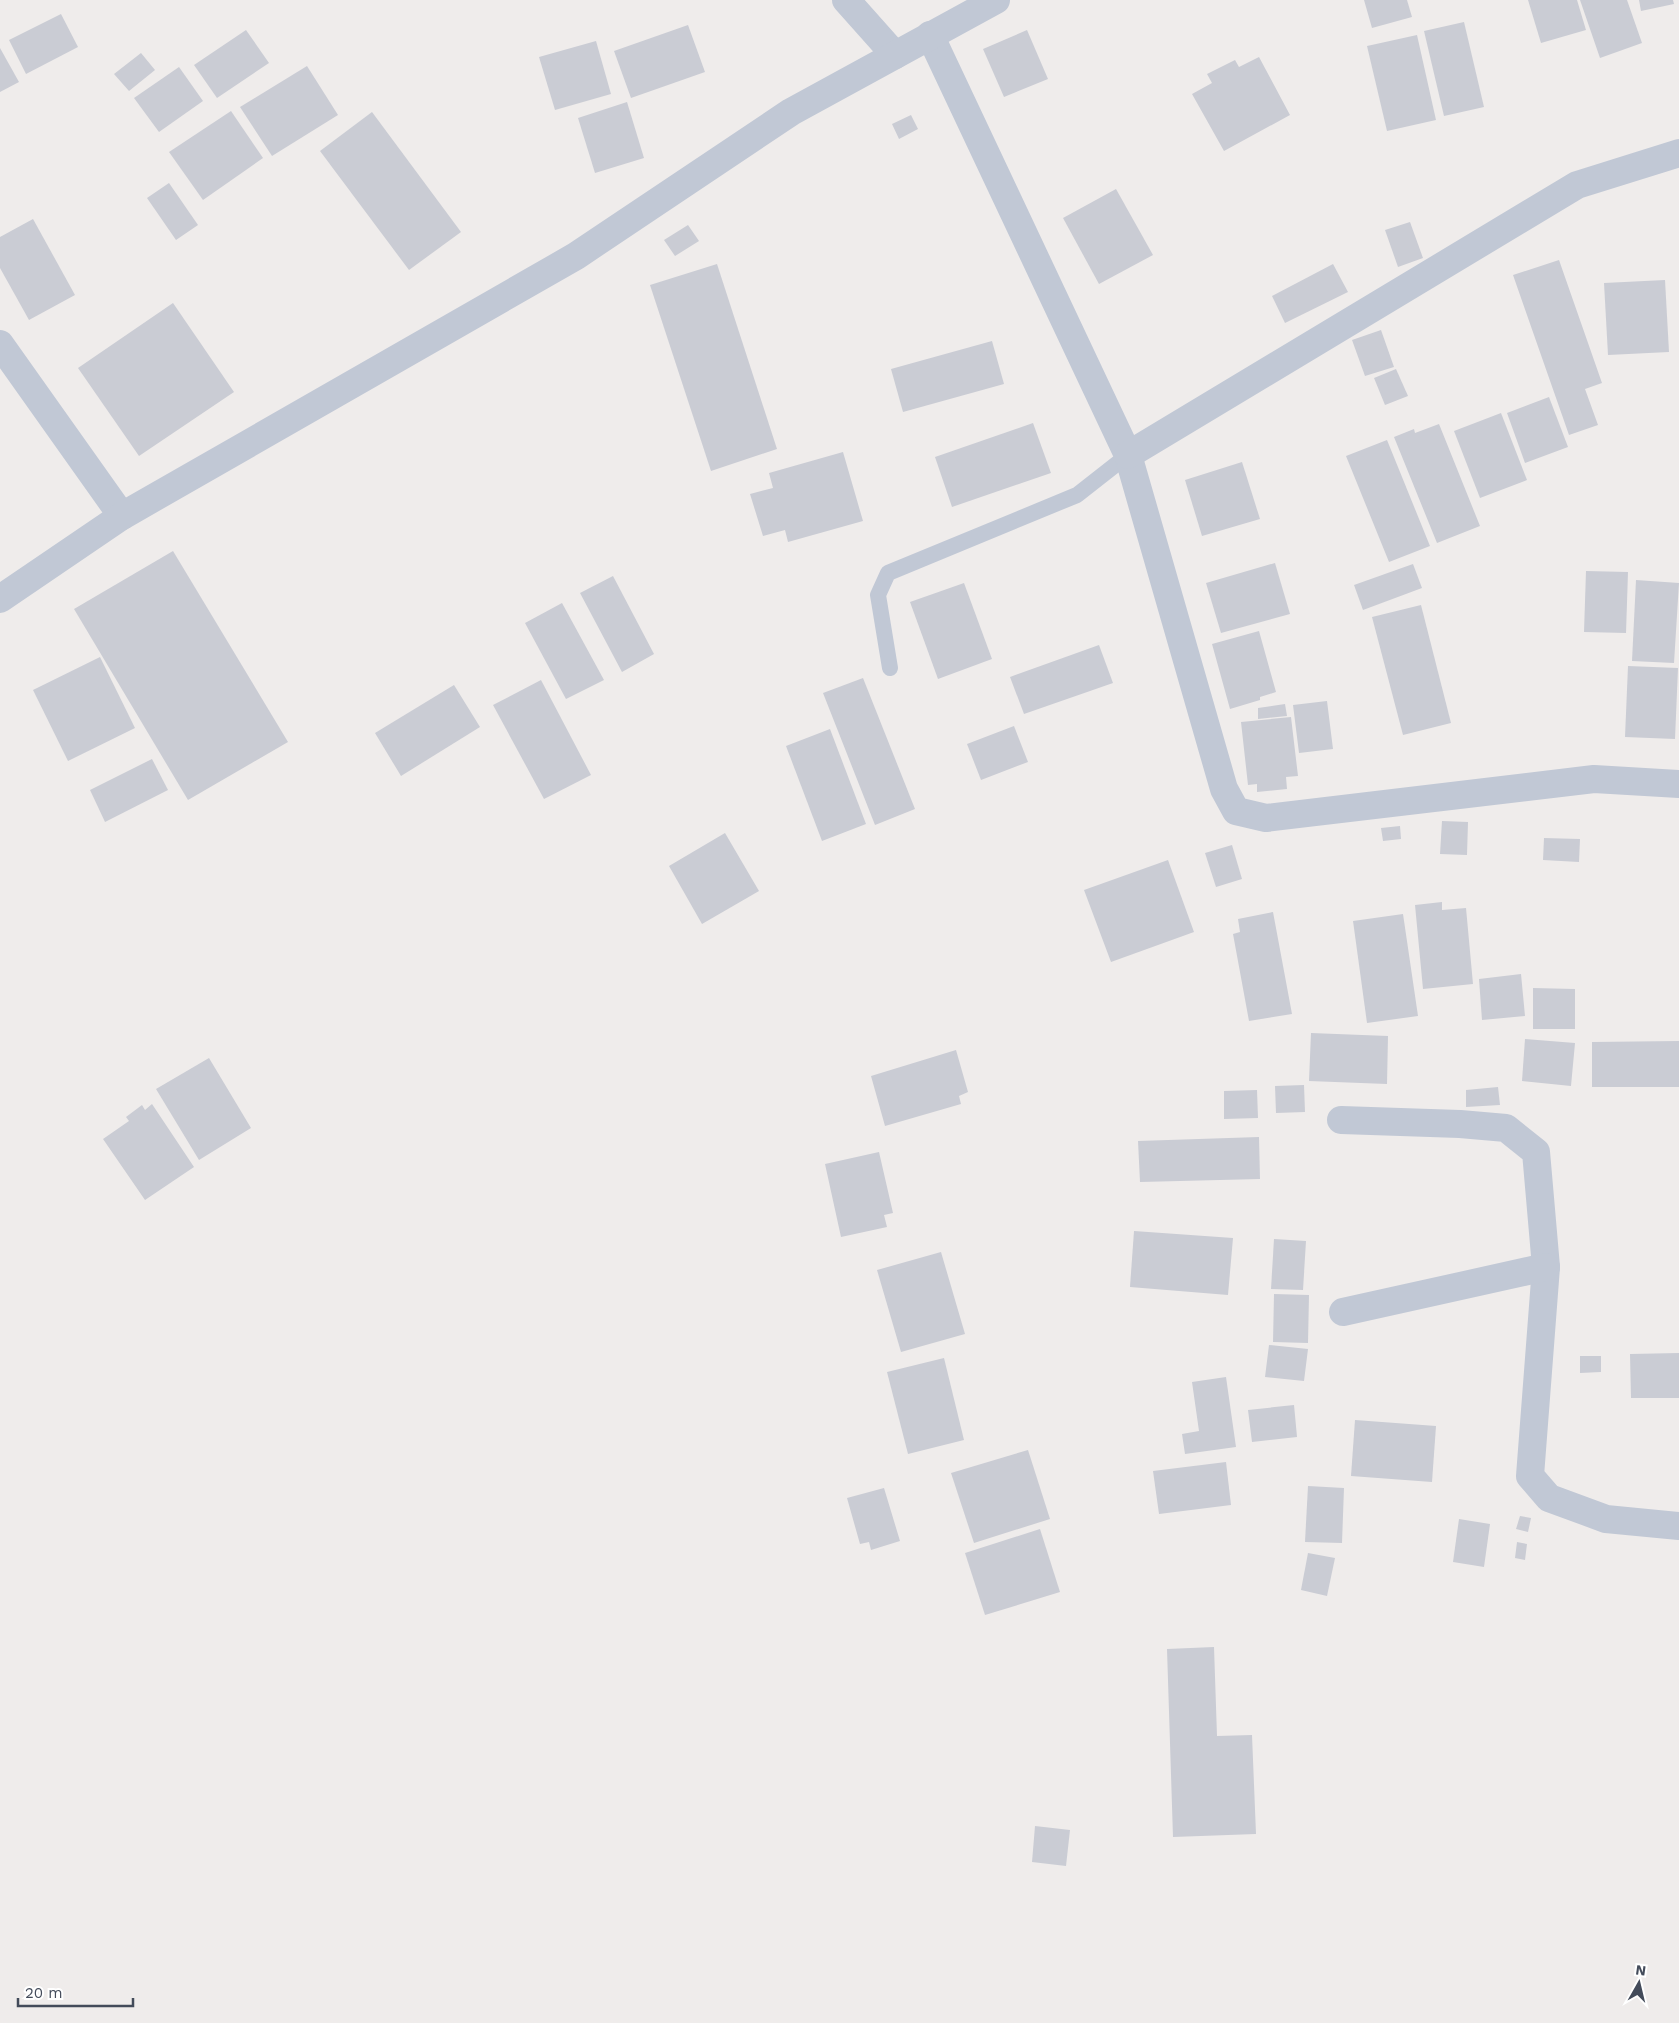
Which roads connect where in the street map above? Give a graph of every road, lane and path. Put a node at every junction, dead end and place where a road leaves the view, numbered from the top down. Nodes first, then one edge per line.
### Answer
1 (846, 0) edge
2 (996, 0) edge
3 (930, 35) junction
4 (895, 54) junction
5 (1679, 153) edge
6 (0, 344) edge
7 (1128, 455) junction
8 (122, 516) junction
9 (0, 599) edge
10 (890, 668) dead end
11 (1679, 784) edge
12 (1341, 1120) dead end
13 (1546, 1267) junction
14 (1343, 1312) dead end
15 (1679, 1526) edge

1 - 4 street
2 - 3 street
3 - 4 street
3 - 7 street
4 - 8 street
5 - 7 street
6 - 8 street
7 - 10 lane
7 - 11 street
8 - 9 street
12 - 13 street
13 - 14 street
13 - 15 street

